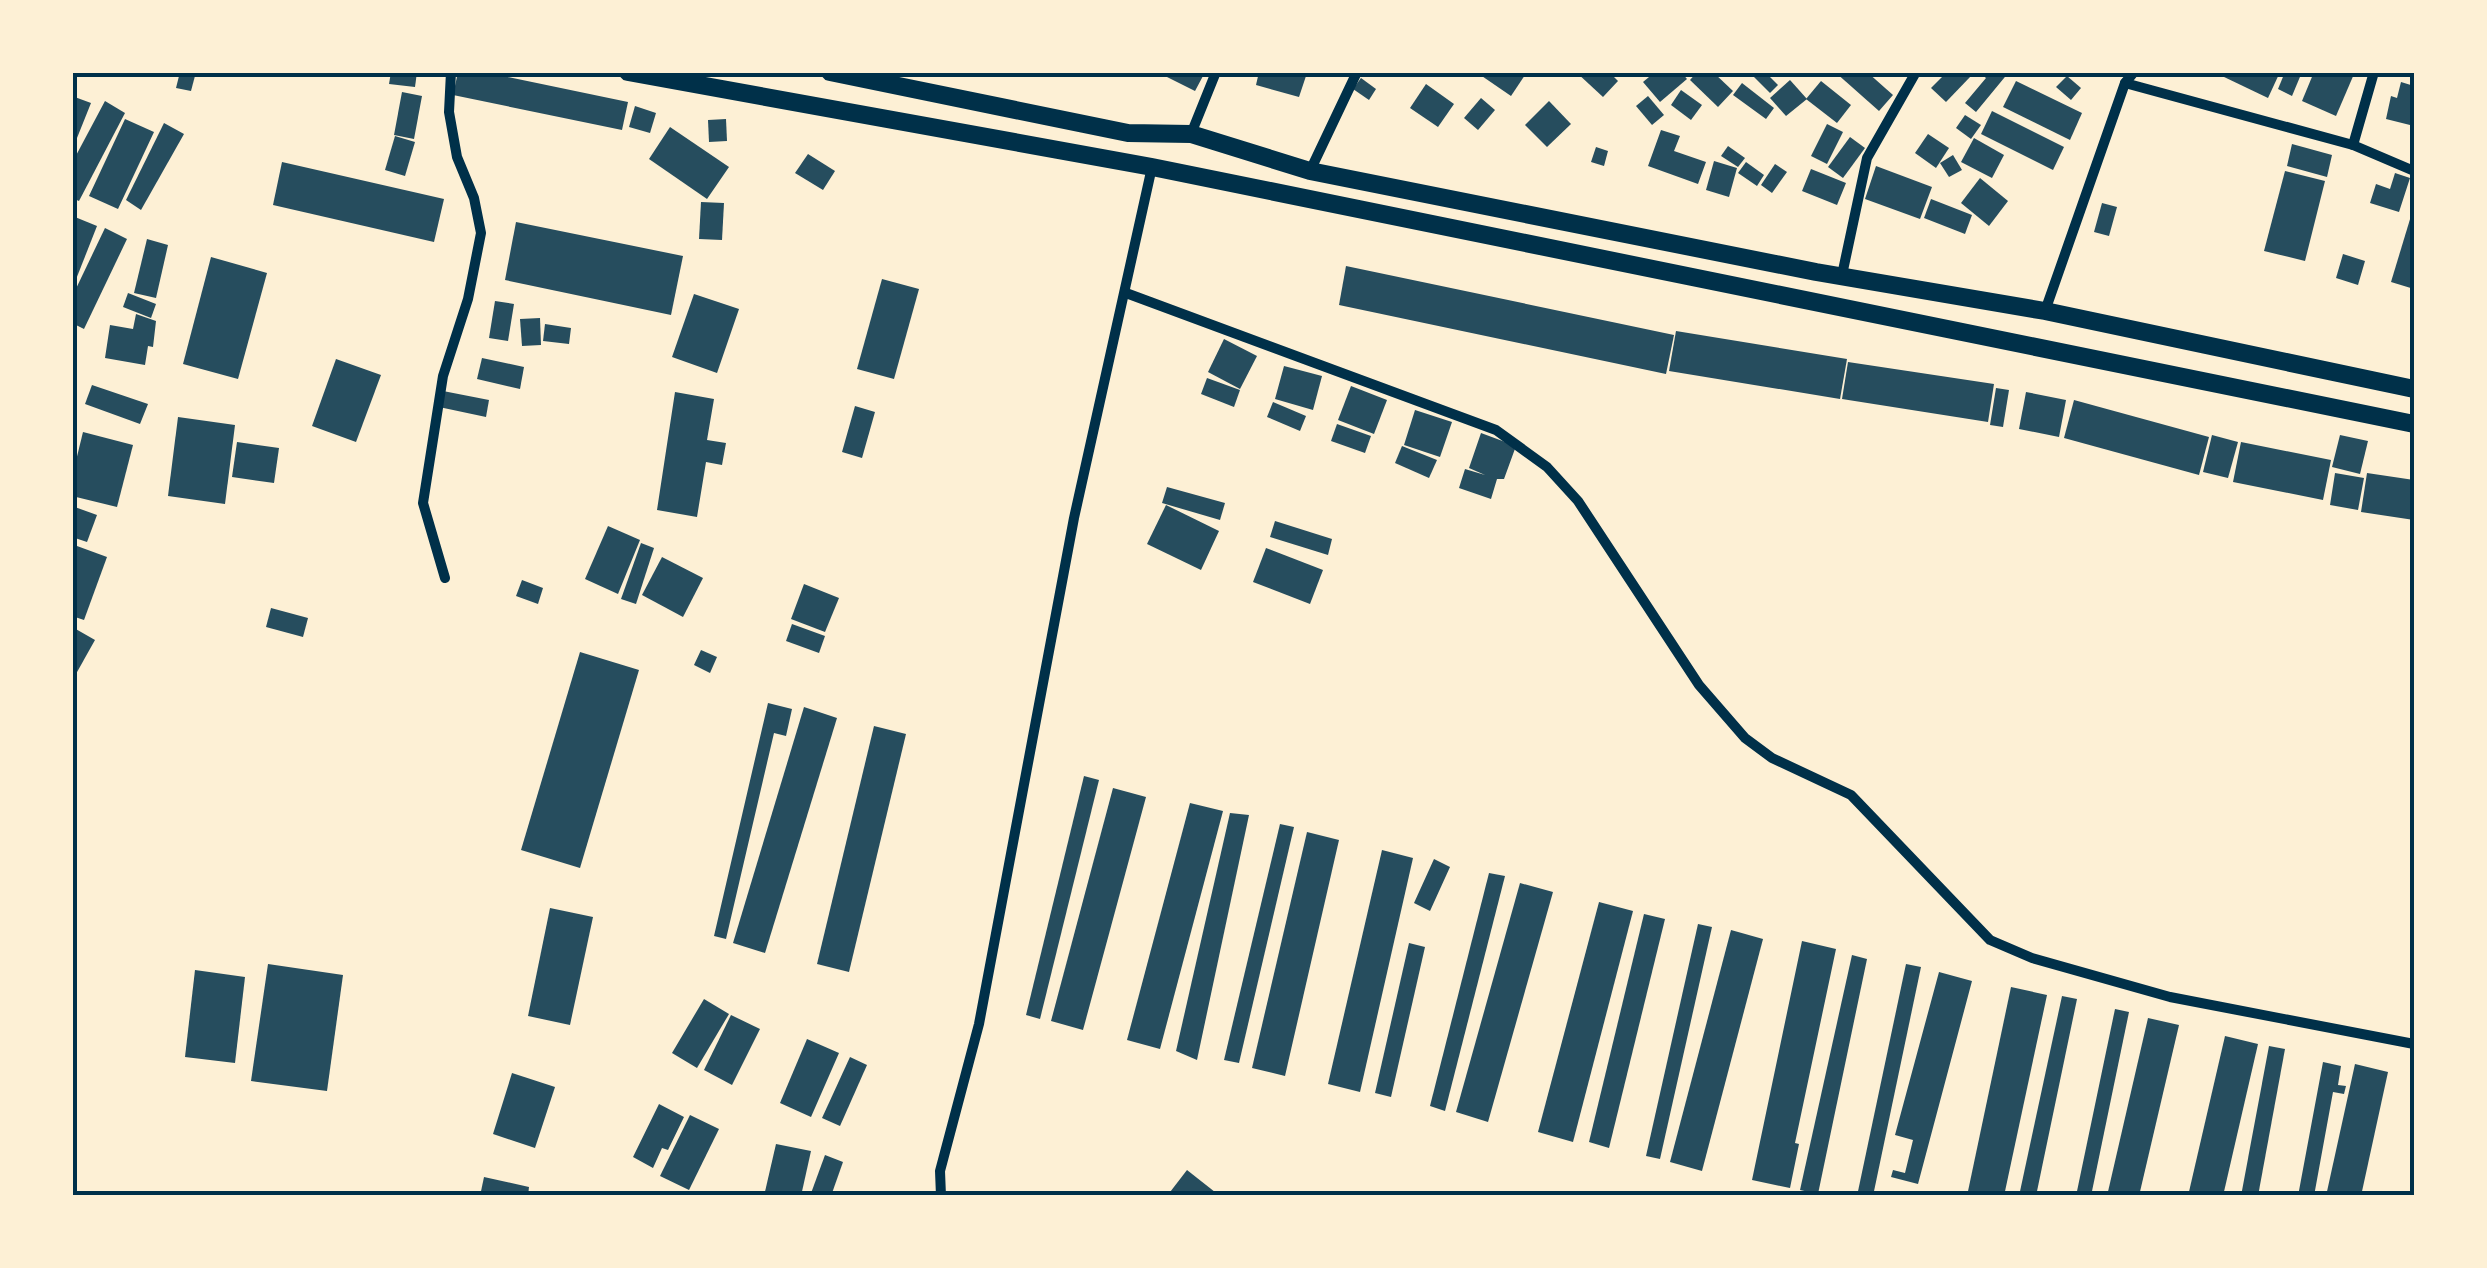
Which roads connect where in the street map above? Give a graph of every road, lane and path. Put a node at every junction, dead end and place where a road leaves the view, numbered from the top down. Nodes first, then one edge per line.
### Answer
1 (451, 72) edge
2 (628, 72) edge
3 (830, 72) edge
4 (1216, 72) edge
5 (1357, 72) edge
6 (1916, 72) edge
7 (2134, 72) edge
8 (2374, 72) edge
9 (2126, 83) junction
10 (1190, 134) junction
11 (2353, 145) junction
12 (1152, 168) junction
13 (1310, 171) junction
14 (2414, 171) edge
15 (1842, 276) junction
16 (1126, 292) junction
17 (2045, 311) junction
18 (2414, 389) edge
19 (2414, 424) edge
20 (445, 578) dead end
21 (2414, 1044) edge
22 (941, 1196) edge

1 - 20 street
2 - 12 main road
3 - 10 main road
4 - 10 street
5 - 13 street
6 - 15 street
7 - 9 street
8 - 11 street
9 - 11 street
9 - 17 street
10 - 13 main road
11 - 14 street
12 - 16 street
12 - 19 main road
13 - 15 main road
15 - 17 main road
16 - 21 street
16 - 22 street
17 - 18 main road

